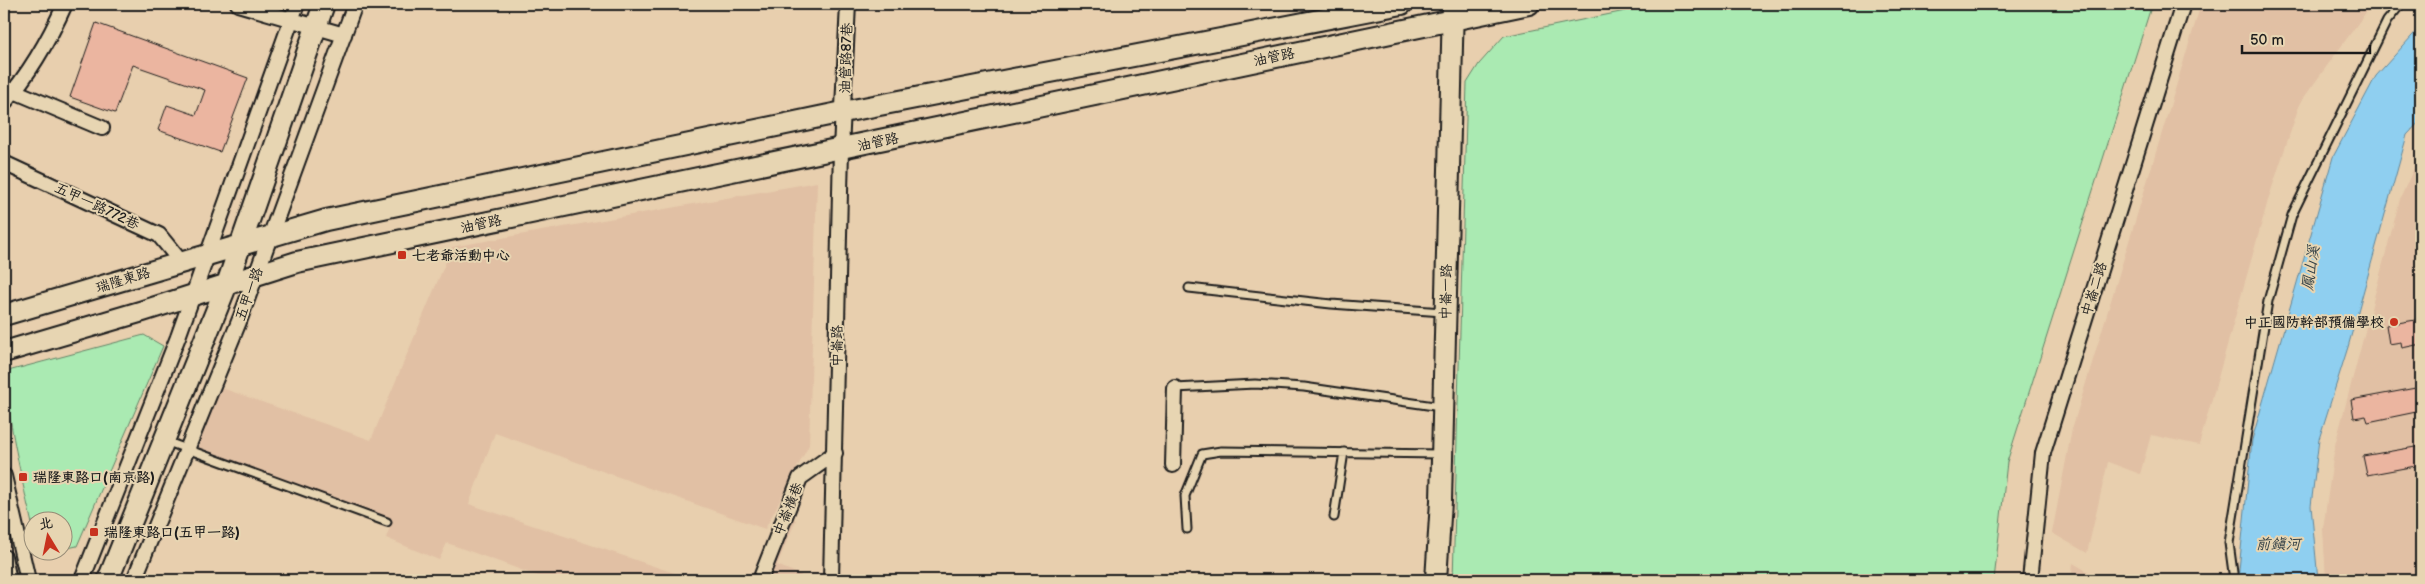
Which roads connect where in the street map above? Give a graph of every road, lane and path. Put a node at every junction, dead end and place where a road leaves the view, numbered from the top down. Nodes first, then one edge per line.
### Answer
1 (65, 4) edge
2 (238, 4) edge
3 (297, 4) edge
4 (324, 4) edge
5 (355, 4) edge
6 (848, 4) edge
7 (1402, 4) edge
8 (1530, 4) edge
9 (2183, 4) edge
10 (2401, 4) edge
11 (1453, 12) edge
12 (292, 20) junction
13 (316, 27) junction
14 (344, 35) junction
15 (14, 91) junction
16 (4, 103) edge
17 (843, 112) junction
18 (102, 128) dead end
19 (841, 149) junction
20 (4, 163) edge
21 (272, 235) junction
22 (241, 244) junction
23 (208, 254) junction
24 (181, 262) junction
25 (257, 273) junction
26 (228, 284) junction
27 (1189, 288) dead end
28 (192, 295) junction
29 (1446, 312) junction
30 (4, 315) edge
31 (4, 352) edge
32 (1175, 388) joint
33 (1443, 408) junction
34 (165, 441) junction
35 (187, 448) junction
36 (1344, 452) junction
37 (835, 454) junction
38 (1442, 454) junction
39 (1173, 464) dead end
40 (4, 476) edge
41 (1334, 517) dead end
42 (386, 522) dead end
43 (1187, 529) dead end
44 (4, 557) edge
45 (9, 580) edge
46 (28, 580) edge
47 (82, 580) edge
48 (108, 580) edge
49 (134, 580) edge
50 (760, 580) edge
51 (831, 580) edge
52 (1436, 580) edge
53 (2030, 580) edge
54 (2234, 580) edge

1 - 15 street
2 - 12 street
3 - 12 street
4 - 13 street, 五甲一路
5 - 14 street, 五甲一路
6 - 17 street, 油管路87巷
7 - 17 street, 油管路
8 - 11 street, 油管路
9 - 53 street, 中崙二路
10 - 54 lane
11 - 19 street, 油管路
11 - 29 street, 中崙一路
12 - 13 street
12 - 23 street
13 - 14 street
13 - 22 street, 五甲一路
14 - 21 street, 五甲一路
15 - 16 street
15 - 18 street
17 - 19 street, 中崙路
17 - 21 street, 油管路
19 - 25 street, 油管路
19 - 37 street, 中崙路
20 - 24 street, 五甲一路772巷
21 - 22 street, 油管路
21 - 25 street, 五甲一路
22 - 23 street, 瑞隆東路
22 - 26 street, 五甲一路
23 - 24 street, 瑞隆東路
23 - 28 street
24 - 30 street, 瑞隆東路
25 - 26 street, 油管路
25 - 35 street, 五甲一路
26 - 28 street
26 - 34 street, 五甲一路
27 - 29 lane
28 - 31 street
28 - 47 street
29 - 33 street, 中崙一路
32 - 33 lane
32 - 39 street
33 - 38 street, 中崙一路
34 - 35 lane
34 - 48 street, 五甲一路
35 - 42 lane
35 - 49 street, 五甲一路
36 - 38 lane
36 - 41 lane
36 - 43 lane
37 - 50 street, 中崙橫巷
37 - 51 street, 中崙路
38 - 52 street, 中崙一路
40 - 46 street
44 - 45 street

